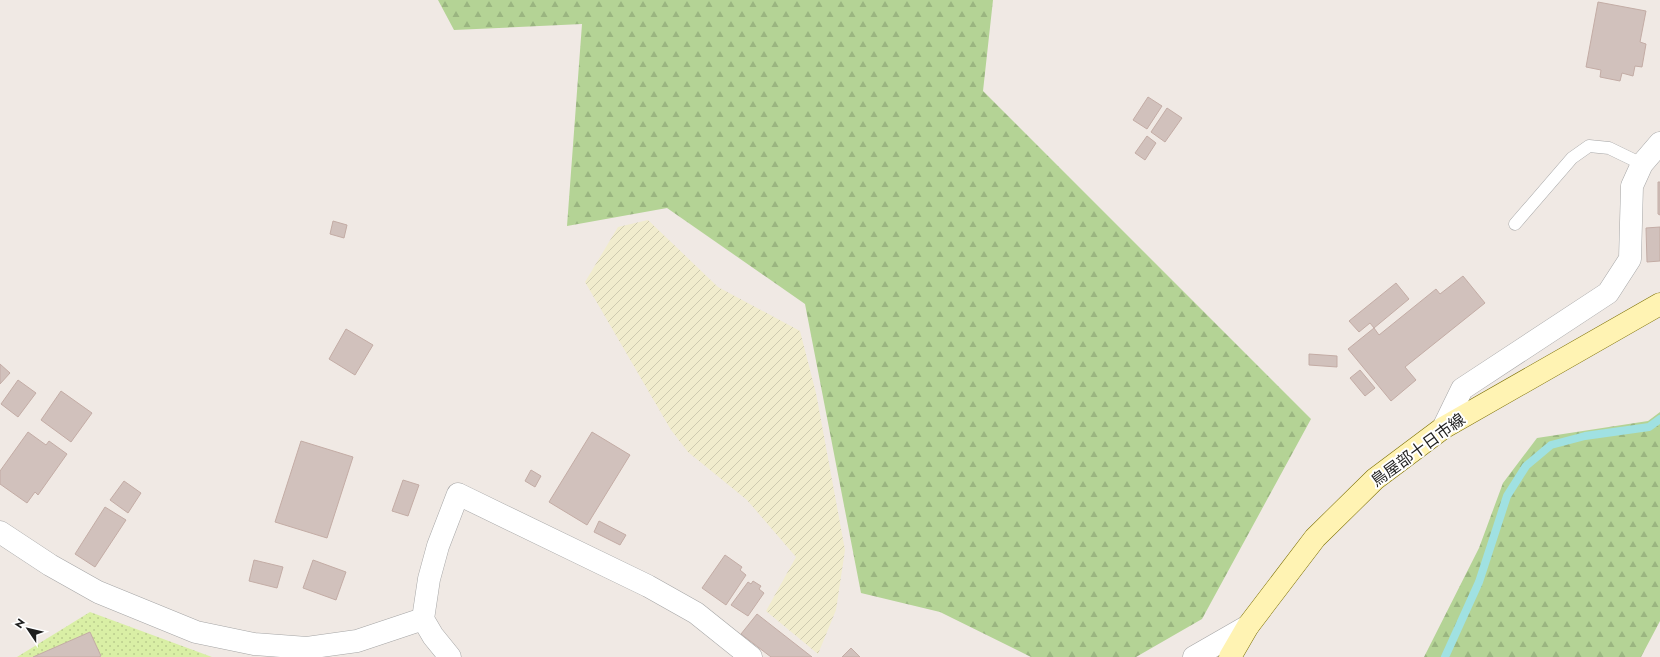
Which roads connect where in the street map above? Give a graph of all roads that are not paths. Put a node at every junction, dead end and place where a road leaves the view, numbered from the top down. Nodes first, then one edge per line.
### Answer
1 (1660, 143) edge
2 (1642, 164) junction
3 (1515, 224) dead end
4 (1660, 304) edge
5 (1443, 428) junction
6 (0, 532) edge
7 (422, 619) junction
8 (1248, 626) junction
9 (450, 657) edge
10 (751, 657) edge
11 (1194, 657) edge
12 (1230, 657) edge

1 - 2 street
2 - 3 lane
2 - 5 street
4 - 5 main road, 鳥屋部十日市線
5 - 8 main road, 鳥屋部十日市線
6 - 7 street
7 - 9 street
7 - 10 street
8 - 11 street
8 - 12 main road, 鳥屋部十日市線

